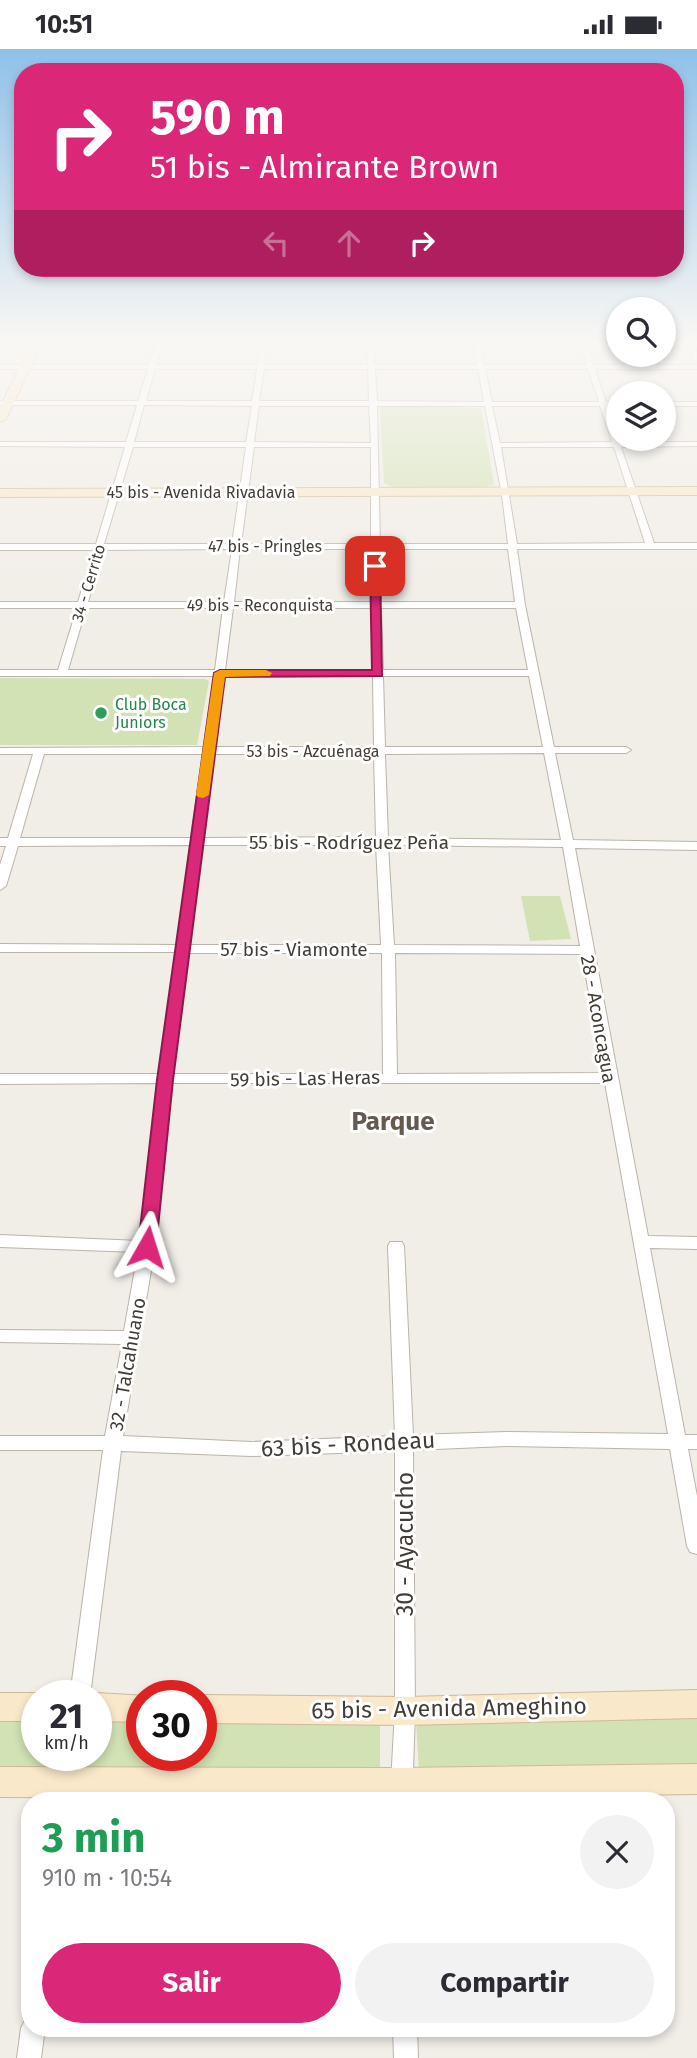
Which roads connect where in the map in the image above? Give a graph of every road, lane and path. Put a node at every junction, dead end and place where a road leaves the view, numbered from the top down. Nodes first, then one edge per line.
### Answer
1 (133, 434) edge
2 (252, 434) edge
3 (374, 434) edge
4 (494, 434) edge
5 (0, 444) edge
6 (130, 444) junction
7 (676, 444) edge
8 (697, 444) edge
9 (250, 445) junction
10 (375, 445) junction
11 (496, 445) junction
12 (606, 445) edge
13 (620, 451) edge
14 (0, 492) edge
15 (116, 492) junction
16 (244, 492) junction
17 (375, 492) junction
18 (505, 493) junction
19 (635, 493) junction
20 (697, 493) edge
21 (237, 546) junction
22 (375, 546) junction
23 (511, 546) junction
24 (697, 546) edge
25 (0, 547) edge
26 (99, 547) junction
27 (651, 547) junction
28 (0, 605) edge
29 (80, 605) junction
30 (376, 605) junction
31 (520, 605) junction
32 (228, 606) junction
33 (0, 673) edge
34 (220, 673) junction
35 (378, 673) junction
36 (534, 673) junction
37 (62, 674) junction
38 (379, 750) junction
39 (0, 751) edge
40 (39, 751) junction
41 (208, 751) junction
42 (626, 751) dead end
43 (548, 752) junction
44 (382, 841) junction
45 (6, 842) edge
46 (197, 843) junction
47 (568, 844) junction
48 (697, 846) edge
49 (0, 885) edge
50 (0, 948) edge
51 (184, 949) junction
52 (388, 950) junction
53 (587, 950) junction
54 (390, 1077) junction
55 (610, 1078) junction
56 (0, 1079) edge
57 (165, 1080) junction
58 (0, 1241) edge
59 (640, 1242) junction
60 (697, 1243) edge
61 (396, 1246) dead end
62 (147, 1247) junction
63 (0, 1336) edge
64 (132, 1338) junction
65 (404, 1441) junction
66 (676, 1442) junction
67 (697, 1442) edge
68 (0, 1443) edge
69 (113, 1443) junction
70 (697, 1546) edge
71 (82, 1680) edge
72 (697, 1704) edge
73 (0, 1707) edge
74 (21, 1707) edge
75 (217, 1709) edge
76 (405, 1711) junction
77 (67, 1779) edge
78 (697, 1779) edge
79 (0, 1781) edge
80 (401, 1792) edge
81 (32, 2037) edge
82 (405, 2037) edge
83 (29, 2058) edge
84 (406, 2058) edge

1 - 6 street, 34 - Cerrito
2 - 9 street, 32 - Talcahuano
3 - 10 street
4 - 11 street, 28 - Aconcagua
5 - 6 street
6 - 9 street
6 - 15 street, 34 - Cerrito
7 - 8 street
9 - 10 street
9 - 16 street, 32 - Talcahuano
10 - 17 street
11 - 12 street
11 - 18 street, 28 - Aconcagua
13 - 19 street
14 - 15 main road, 45 bis - Avenida Rivadavia
15 - 16 main road, 45 bis - Avenida Rivadavia
15 - 26 street, 34 - Cerrito
16 - 17 main road, 45 bis - Avenida Rivadavia
16 - 21 street, 32 - Talcahuano
17 - 18 main road, 45 bis - Avenida Rivadavia
17 - 22 street
18 - 19 main road, 45 bis - Avenida Rivadavia
18 - 23 street, 28 - Aconcagua
19 - 20 main road, 45 bis - Avenida Rivadavia
19 - 27 street
21 - 22 street, 47 bis - Pringles
21 - 26 street, 47 bis - Pringles
21 - 32 street, 32 - Talcahuano
22 - 23 street, 47 bis - Pringles
22 - 30 street
23 - 27 street, 47 bis - Pringles
23 - 31 street, 28 - Aconcagua
24 - 27 street, 47 bis - Pringles
25 - 26 street, 47 bis - Pringles
26 - 29 street, 34 - Cerrito
28 - 29 street, 49 bis - Reconquista
29 - 32 street, 49 bis - Reconquista
29 - 37 street, 34 - Cerrito
30 - 31 street, 49 bis - Reconquista
30 - 32 street, 49 bis - Reconquista
30 - 35 street
31 - 36 street, 28 - Aconcagua
32 - 34 street, 32 - Talcahuano
33 - 37 street
34 - 35 street
34 - 37 street
34 - 41 street, 32 - Talcahuano
35 - 36 street
35 - 38 street
36 - 43 street, 28 - Aconcagua
38 - 41 street, 53 bis - Azcuénaga
38 - 43 street, 53 bis - Azcuénaga
38 - 44 street
39 - 40 street, 53 bis - Azcuénaga
40 - 41 street, 53 bis - Azcuénaga
40 - 45 street
41 - 46 street, 32 - Talcahuano
42 - 43 street, 53 bis - Azcuénaga
43 - 47 street, 28 - Aconcagua
44 - 46 street, 55 bis - Rodríguez Peña
44 - 47 street, 55 bis - Rodríguez Peña
44 - 52 street
45 - 46 street, 55 bis - Rodríguez Peña
45 - 49 street
46 - 51 street, 32 - Talcahuano
47 - 48 street, 55 bis - Rodríguez Peña
47 - 53 street, 28 - Aconcagua
50 - 51 street, 57 bis - Viamonte
51 - 52 street, 57 bis - Viamonte
51 - 57 street, 32 - Talcahuano
52 - 53 street, 57 bis - Viamonte
52 - 54 street
53 - 55 street, 28 - Aconcagua
54 - 55 street, 59 bis - Las Heras
54 - 57 street, 59 bis - Las Heras
55 - 59 street, 28 - Aconcagua
56 - 57 street, 59 bis - Las Heras
57 - 62 street, 32 - Talcahuano
58 - 62 street
59 - 60 street
59 - 66 street, 28 - Aconcagua
61 - 65 street, 30 - Ayacucho
62 - 64 street, 32 - Talcahuano
63 - 64 street
64 - 69 street, 32 - Talcahuano
65 - 66 street, 63 bis - Rondeau
65 - 69 street, 63 bis - Rondeau
65 - 76 street, 30 - Ayacucho
66 - 67 street, 63 bis - Rondeau
66 - 70 street, 28 - Aconcagua
68 - 69 street, 63 bis - Rondeau
69 - 71 street, 32 - Talcahuano
72 - 76 main road, 65 bis - Avenida Ameghino
73 - 74 main road
75 - 76 main road, 65 bis - Avenida Ameghino
76 - 80 street, 30 - Ayacucho
77 - 79 main road
77 - 80 main road
78 - 80 main road
81 - 83 street
82 - 84 street

